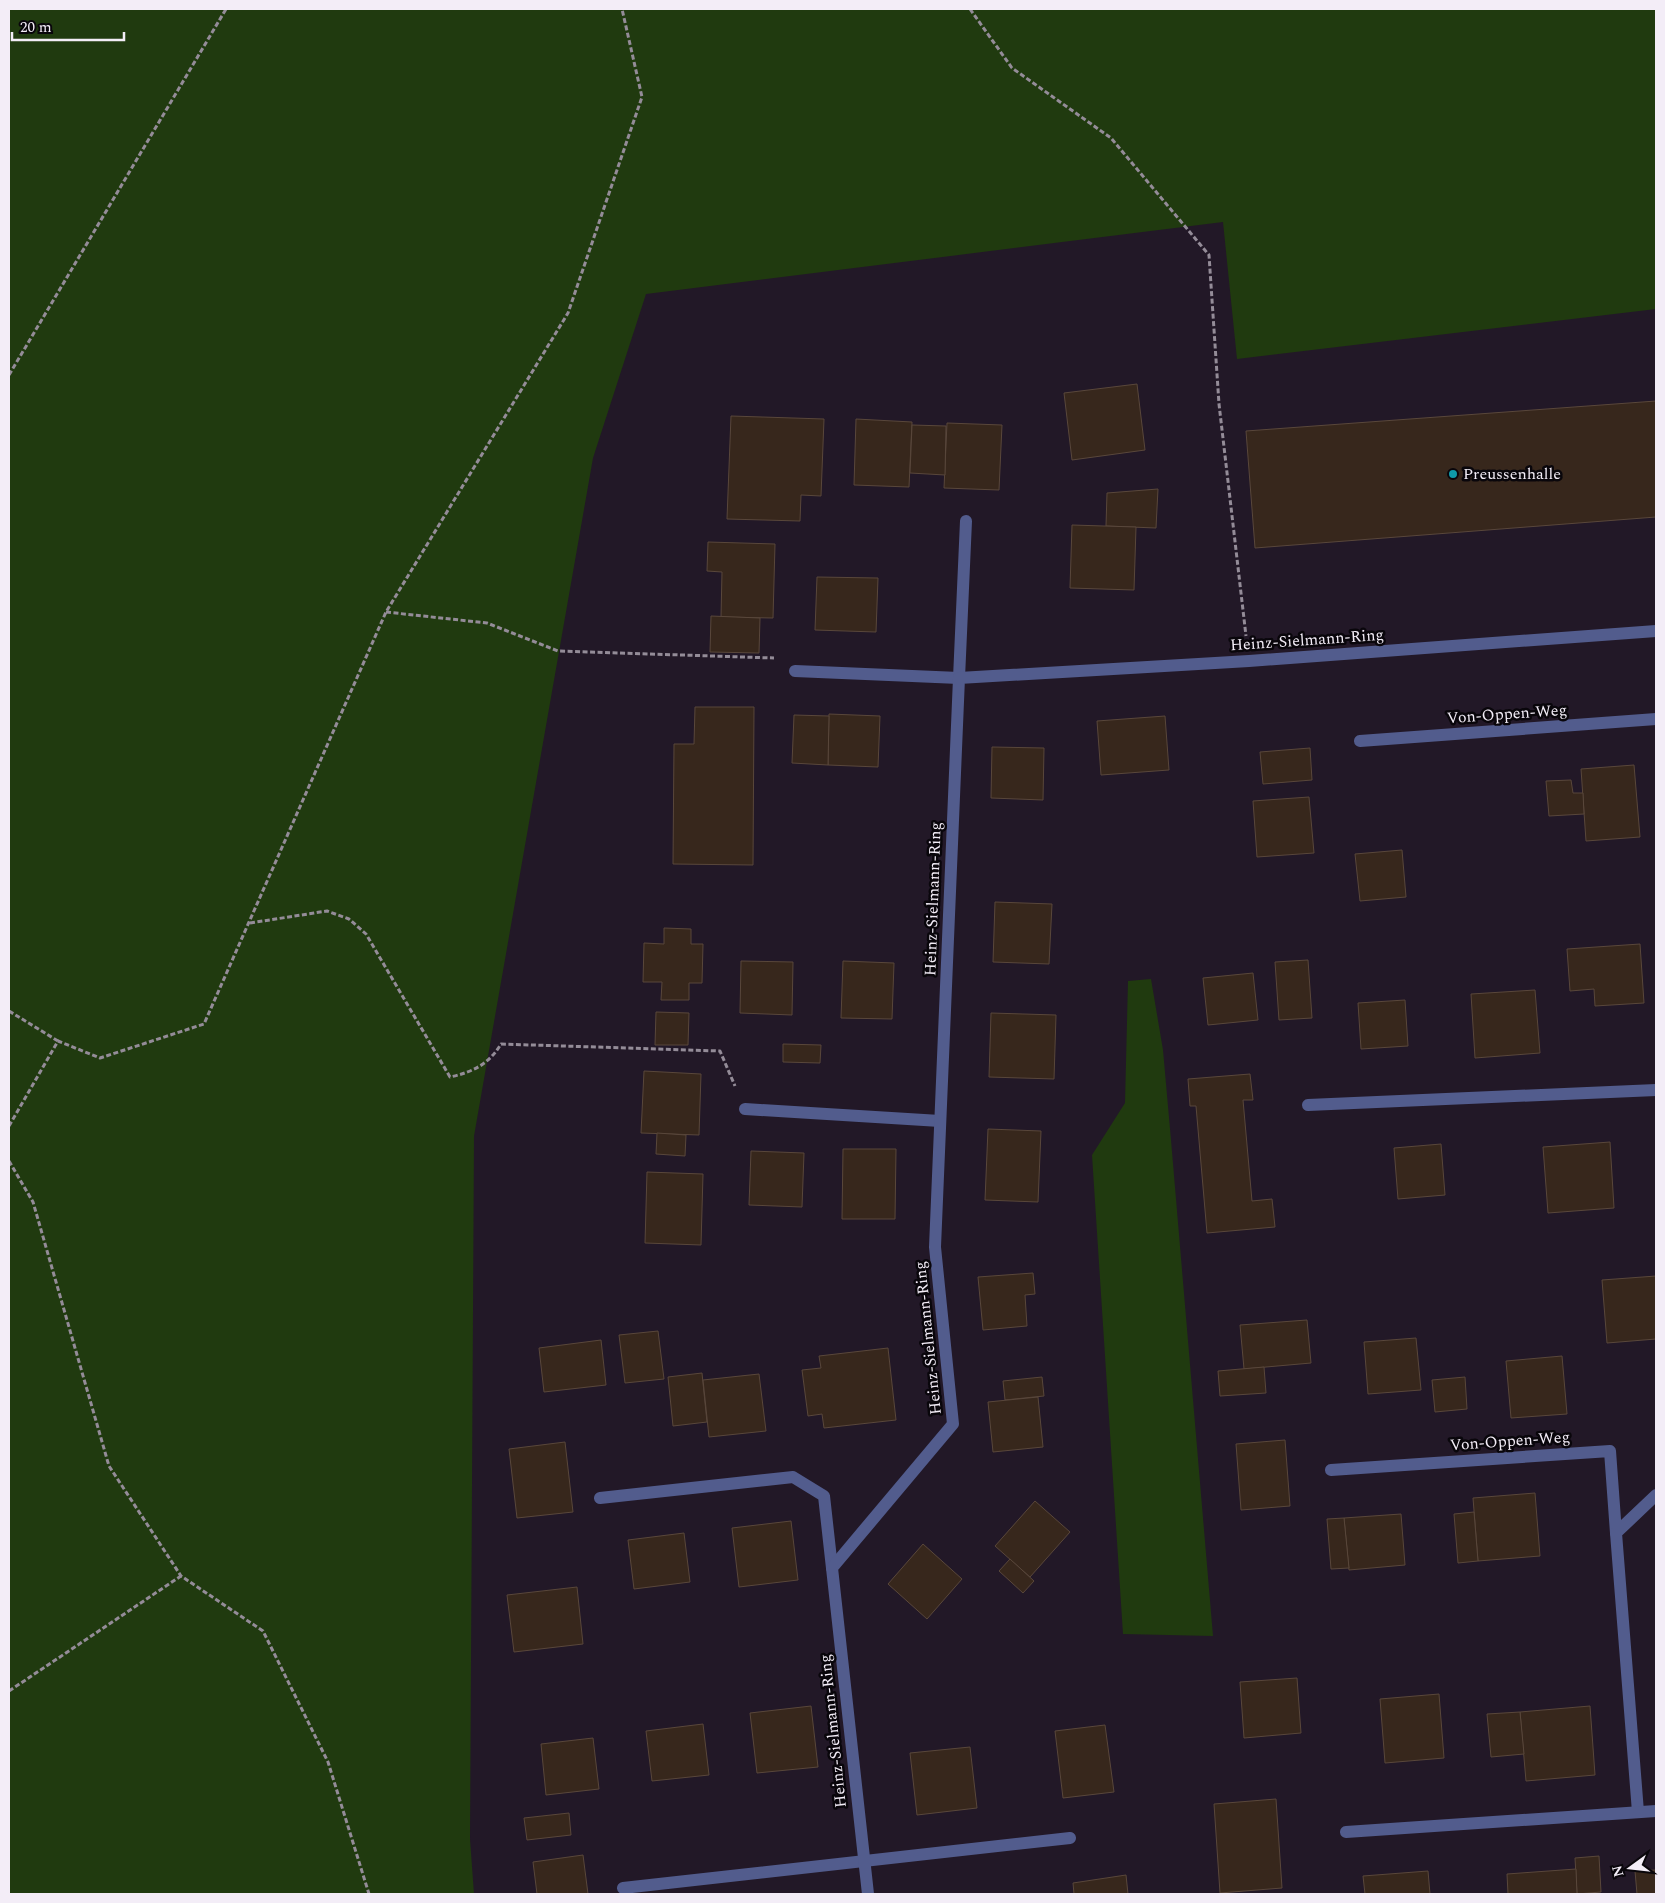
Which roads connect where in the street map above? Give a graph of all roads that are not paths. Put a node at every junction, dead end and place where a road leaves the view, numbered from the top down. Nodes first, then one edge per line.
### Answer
1 (966, 521) dead end
2 (1656, 631) edge
3 (795, 671) road end
4 (959, 678) junction
5 (1656, 719) edge
6 (1360, 741) dead end
7 (1656, 1090) edge
8 (1308, 1105) dead end
9 (745, 1109) road end
10 (940, 1121) junction
11 (1331, 1470) dead end
12 (1656, 1495) edge
13 (600, 1498) dead end
14 (1616, 1533) junction
15 (832, 1568) junction
16 (1656, 1811) edge
17 (1638, 1812) junction
18 (1346, 1832) dead end
19 (1070, 1838) dead end
20 (864, 1861) junction
21 (623, 1888) dead end
22 (868, 1894) edge

1 - 4 street, Heinz-Sielmann-Ring
2 - 4 street, Heinz-Sielmann-Ring
3 - 4 street, Heinz-Sielmann-Ring
4 - 10 street, Heinz-Sielmann-Ring
5 - 6 street, Von-Oppen-Weg
7 - 8 street
9 - 10 street
10 - 15 street, Heinz-Sielmann-Ring
11 - 14 street, Von-Oppen-Weg
12 - 14 street
13 - 15 street, Heinz-Sielmann-Ring
14 - 17 street, Von-Oppen-Weg
15 - 20 street, Heinz-Sielmann-Ring
16 - 17 street
17 - 18 street
19 - 20 street
20 - 21 street
20 - 22 street, Heinz-Sielmann-Ring

